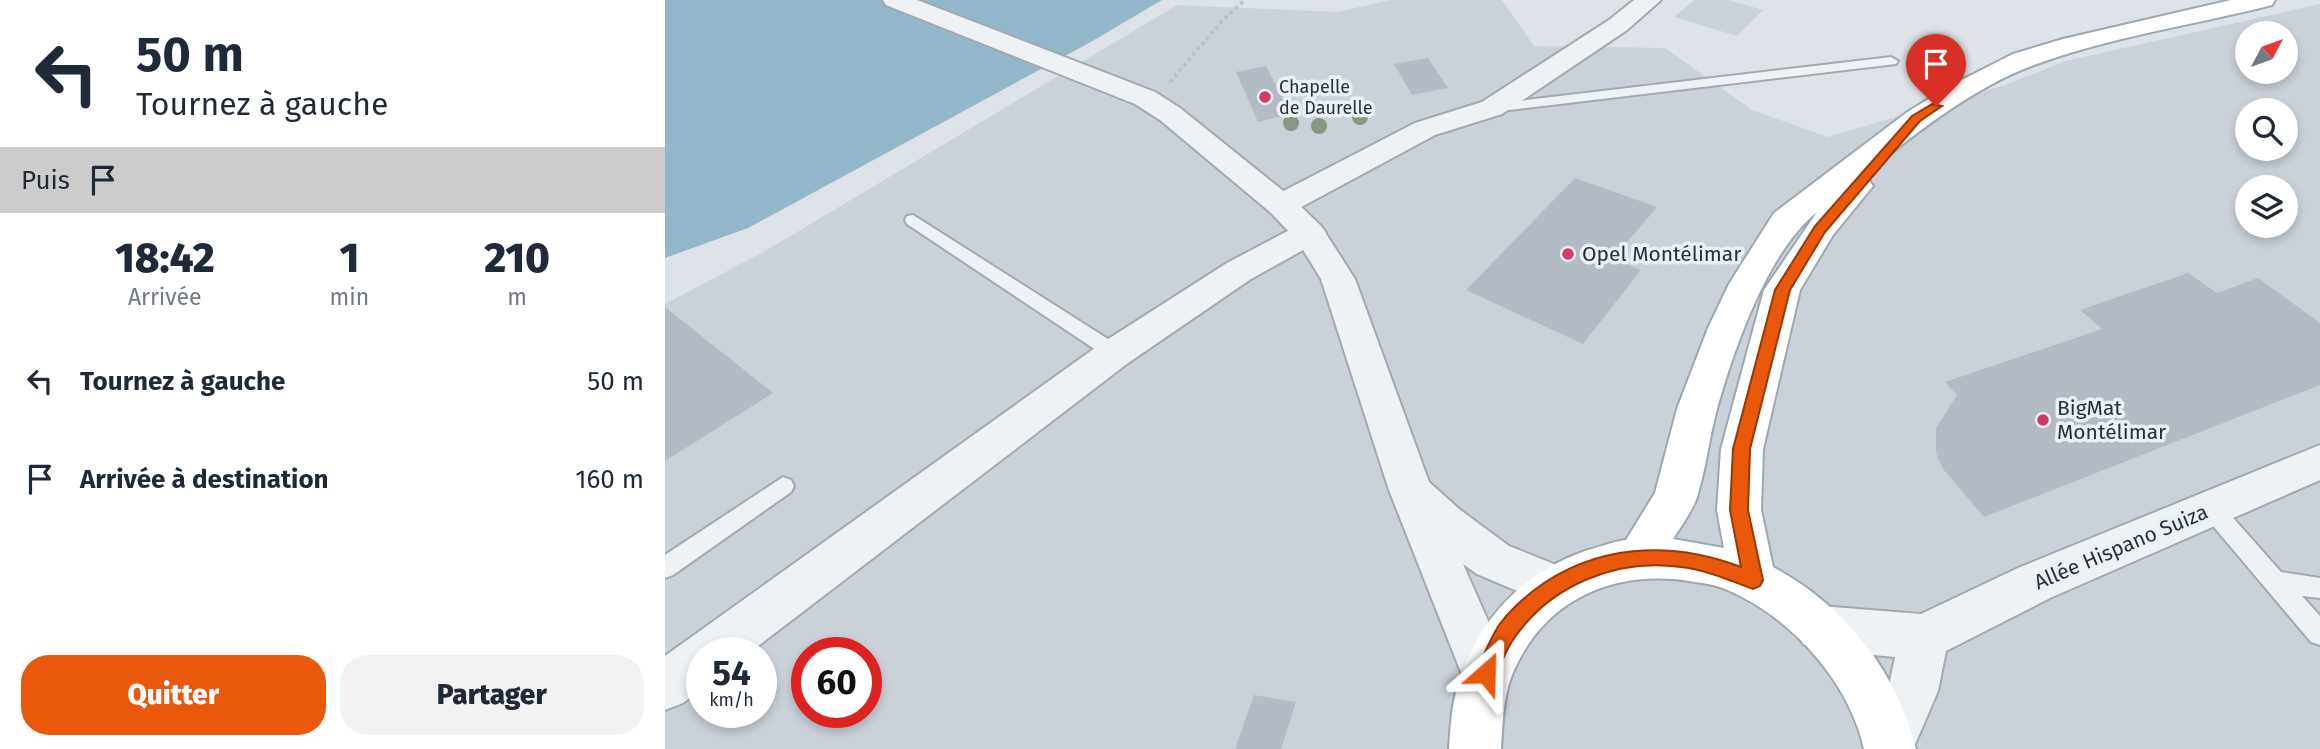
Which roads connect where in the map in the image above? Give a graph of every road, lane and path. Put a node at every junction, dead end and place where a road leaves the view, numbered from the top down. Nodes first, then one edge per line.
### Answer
1 (895, 0) edge
2 (1245, 0) edge
3 (1649, 0) edge
4 (2263, 0) edge
5 (1891, 61) dead end
6 (1145, 98) junction
7 (1492, 108) junction
8 (1916, 119) junction
9 (1281, 205) junction
10 (912, 220) dead end
11 (1309, 233) junction
12 (1115, 353) junction
13 (2320, 462) edge
14 (782, 486) dead end
15 (1410, 490) junction
16 (2211, 508) junction
17 (1642, 557) junction
18 (665, 568) edge
19 (1753, 580) junction
20 (2275, 582) junction
21 (1555, 586) junction
22 (2320, 588) edge
23 (1820, 628) junction
24 (2320, 634) edge
25 (732, 637) edge
26 (1924, 637) junction
27 (686, 671) edge
28 (1486, 673) junction
29 (665, 686) edge
30 (1889, 746) edge
31 (1475, 749) edge

1 - 6 street
2 - 6 path
3 - 7 street
4 - 8 main road
5 - 7 lane
6 - 9 street
7 - 9 street
8 - 17 main road
8 - 19 main road
9 - 11 street
10 - 12 lane
11 - 12 street
11 - 15 street
12 - 25 street
13 - 16 street, Allée Hispano Suiza
14 - 18 lane
15 - 21 street
15 - 28 street
16 - 20 lane
16 - 26 street, Allée Hispano Suiza
17 - 19 main road
17 - 21 main road
19 - 23 main road
20 - 22 lane
20 - 24 lane
21 - 28 main road
23 - 26 street
23 - 30 main road
26 - 30 street
27 - 29 street
28 - 31 main road

